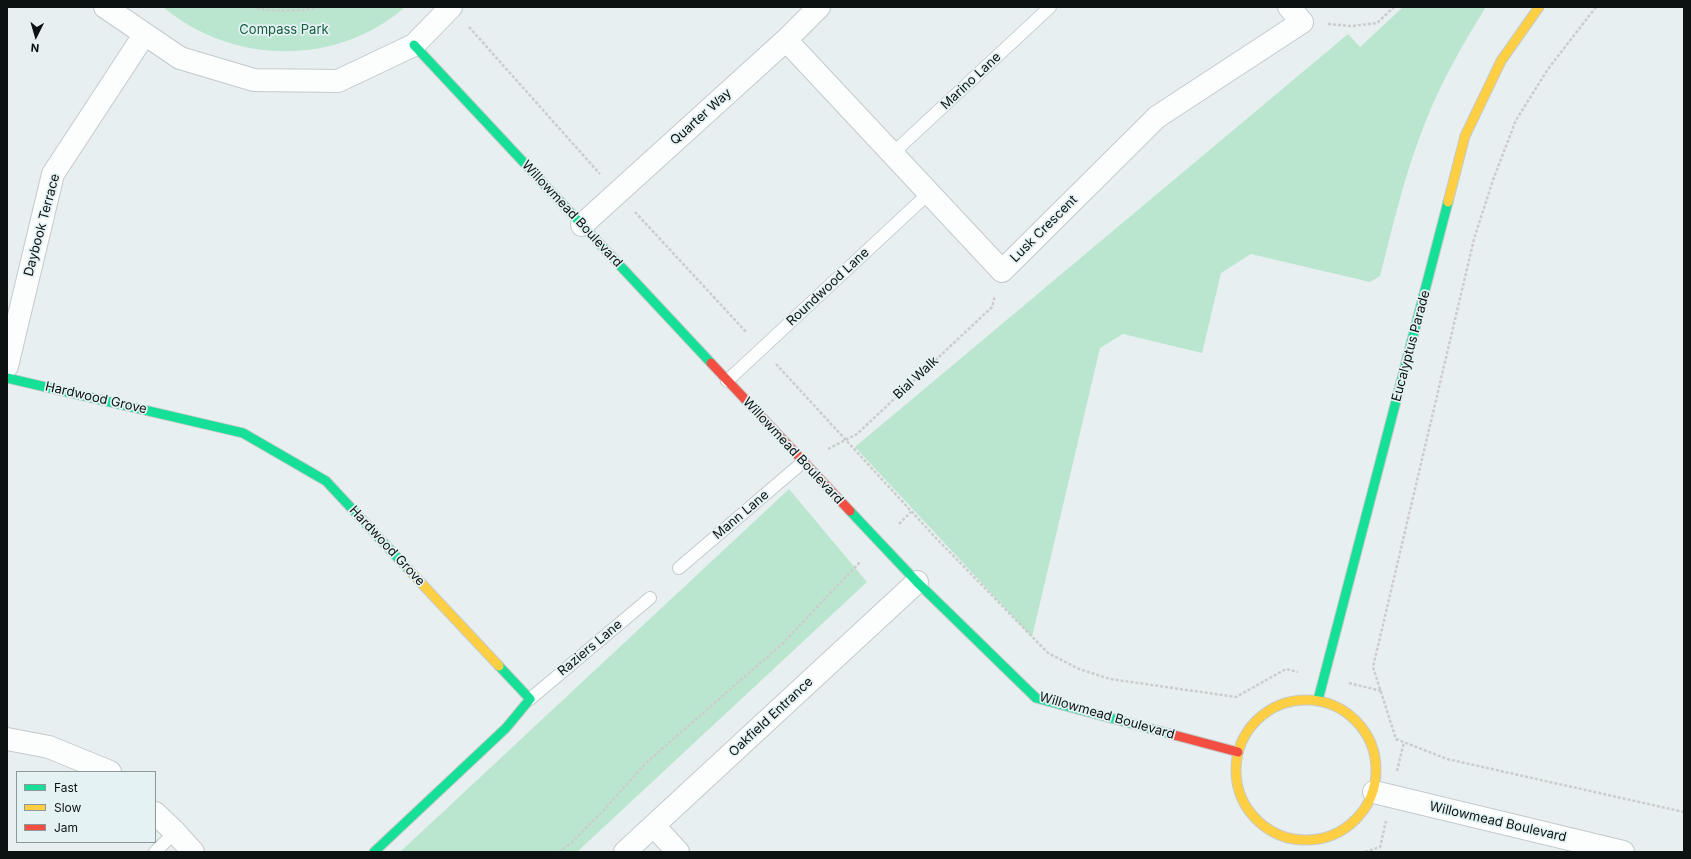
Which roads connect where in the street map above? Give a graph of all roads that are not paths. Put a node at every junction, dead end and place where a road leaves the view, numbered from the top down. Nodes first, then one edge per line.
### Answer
1 (105, 7) edge
2 (451, 7) edge
3 (819, 7) edge
4 (1050, 7) edge
5 (1539, 7) edge
6 (1295, 14) edge
7 (144, 35) junction
8 (786, 40) junction
9 (414, 45) junction
10 (892, 154) junction
11 (929, 193) junction
12 (582, 225) junction
13 (7, 366) edge
14 (7, 378) edge
15 (727, 381) junction
16 (803, 462) junction
17 (679, 568) dead end
18 (917, 582) junction
19 (650, 598) dead end
20 (530, 699) junction
21 (1318, 700) junction
22 (7, 739) edge
23 (1238, 752) junction
24 (108, 771) edge
25 (1374, 792) junction
26 (156, 814) edge
27 (654, 826) junction
28 (175, 832) junction
29 (154, 852) edge
30 (193, 852) edge
31 (374, 852) edge
32 (625, 852) edge
33 (678, 852) edge
34 (1623, 852) edge

1 - 7 street
2 - 9 street
3 - 8 street, Quarter Way
4 - 10 lane, Marino Lane
5 - 21 street, Eucalyptus Parade
6 - 11 street, Lusk Crescent
7 - 9 street
7 - 13 street, Daybook Terrace
8 - 10 street, Lusk Crescent
8 - 12 street, Quarter Way
9 - 12 street, Willowmead Boulevard
10 - 11 street, Lusk Crescent
11 - 15 lane, Roundwood Lane
12 - 15 street, Willowmead Boulevard
14 - 20 street, Hardwood Grove
15 - 16 street, Willowmead Boulevard
16 - 17 lane, Mann Lane
16 - 18 street, Willowmead Boulevard
18 - 23 street, Willowmead Boulevard
18 - 27 street, Oakfield Entrance
19 - 20 lane, Raziers Lane
20 - 31 street
21 - 23 street
21 - 25 street
22 - 24 street
23 - 25 street
25 - 34 street, Willowmead Boulevard
26 - 28 street
27 - 32 street, Oakfield Entrance
27 - 33 street
28 - 29 lane
28 - 30 street

